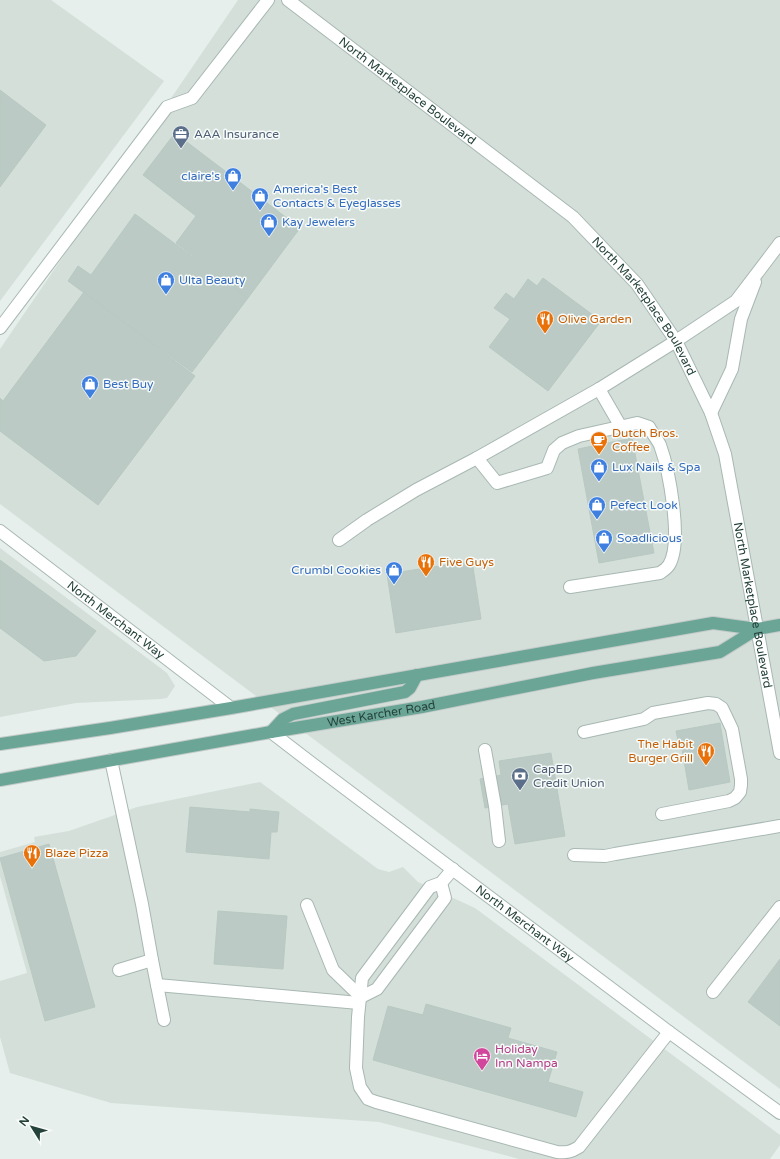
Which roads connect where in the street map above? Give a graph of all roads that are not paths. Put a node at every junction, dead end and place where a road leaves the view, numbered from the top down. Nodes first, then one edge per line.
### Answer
1 (268, 0) edge
2 (288, 0) edge
3 (780, 243) edge
4 (760, 269) junction
5 (0, 328) edge
6 (676, 341) junction
7 (599, 389) junction
8 (711, 413) junction
9 (621, 427) junction
10 (477, 458) junction
11 (0, 532) edge
12 (339, 540) dead end
13 (570, 587) dead end
14 (780, 625) edge
15 (758, 629) junction
16 (417, 675) junction
17 (231, 708) junction
18 (271, 732) junction
19 (584, 732) dead end
20 (0, 744) edge
21 (485, 750) dead end
22 (780, 753) edge
23 (111, 760) junction
24 (0, 780) edge
25 (662, 814) dead end
26 (780, 826) edge
27 (499, 841) dead end
28 (574, 855) dead end
29 (452, 869) junction
30 (441, 883) junction
31 (307, 905) dead end
32 (780, 907) edge
33 (152, 960) junction
34 (119, 970) dead end
35 (157, 985) junction
36 (713, 992) dead end
37 (360, 1000) junction
38 (164, 1020) dead end
39 (669, 1032) junction
40 (780, 1113) edge

1 - 5 street
2 - 6 street, North Marketplace Boulevard
3 - 4 street
4 - 6 street
4 - 8 street
6 - 7 street
6 - 8 street, North Marketplace Boulevard
7 - 9 street
7 - 10 street
8 - 15 street, North Marketplace Boulevard
9 - 10 street
9 - 13 street
10 - 12 street
11 - 17 street, North Merchant Way
14 - 15 main road, West Karcher Road
15 - 16 main road, West Karcher Road
15 - 18 main road, West Karcher Road
15 - 22 street, North Marketplace Boulevard
16 - 17 main road, West Karcher Road
16 - 18 main road
17 - 20 main road, West Karcher Road
18 - 23 main road, West Karcher Road
18 - 29 street, North Merchant Way
19 - 25 street
21 - 27 street
23 - 24 main road, West Karcher Road
23 - 33 street
26 - 28 street
29 - 30 street
29 - 39 street, North Merchant Way
30 - 37 street
30 - 37 street
31 - 37 street
32 - 36 street
33 - 34 street
33 - 35 street
35 - 37 street
35 - 38 street
37 - 39 street
39 - 40 street, North Merchant Way

